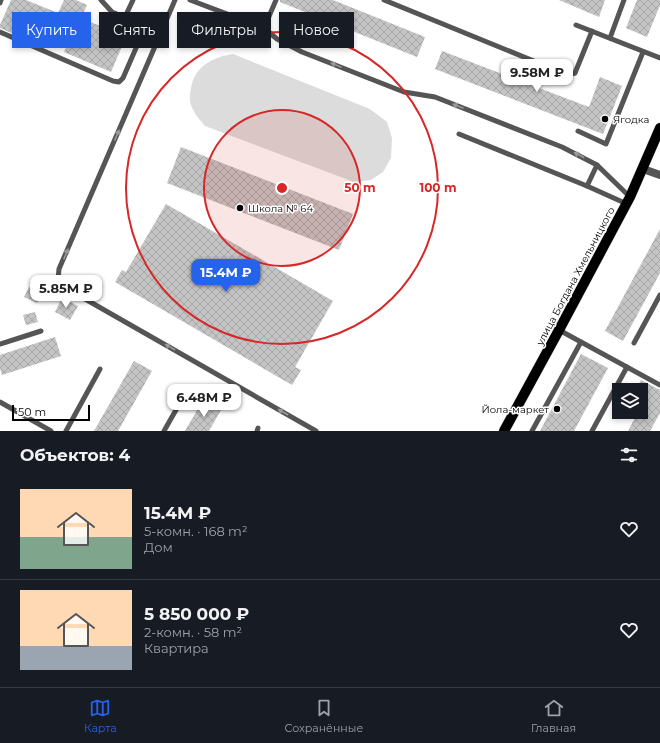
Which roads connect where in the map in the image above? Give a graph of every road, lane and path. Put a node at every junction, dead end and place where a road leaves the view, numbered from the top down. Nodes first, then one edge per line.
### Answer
1 (1, 0) edge
2 (101, 0) edge
3 (133, 0) edge
4 (175, 0) edge
5 (190, 0) edge
6 (276, 0) edge
7 (384, 0) edge
8 (624, 0) edge
9 (0, 3) edge
10 (112, 12) edge
11 (127, 12) edge
12 (222, 12) edge
13 (271, 12) edge
14 (576, 25) dead end
15 (592, 31) junction
16 (0, 32) edge
17 (271, 34) edge
18 (610, 38) junction
19 (136, 48) edge
20 (643, 52) junction
21 (660, 58) edge
22 (660, 128) edge
23 (578, 131) dead end
24 (459, 134) dead end
25 (597, 164) junction
26 (643, 169) junction
27 (660, 175) edge
28 (587, 186) junction
29 (628, 200) junction
30 (660, 295) edge
31 (560, 330) junction
32 (41, 331) dead end
33 (580, 342) junction
34 (634, 343) dead end
35 (0, 344) edge
36 (627, 367) junction
37 (100, 369) dead end
38 (660, 384) edge
39 (189, 387) dead end
40 (0, 402) edge
41 (51, 431) edge
42 (66, 431) edge
43 (164, 431) edge
44 (316, 431) edge
45 (504, 431) edge
46 (532, 431) edge
47 (592, 431) edge

1 - 9 lane
2 - 10 lane
3 - 11 lane
44 -> 4 lane
5 - 12 lane
6 - 13 lane
7 - 15 lane
8 - 18 lane
14 - 15 lane
15 - 18 lane
16 - 19 lane
25 -> 17 lane
18 - 20 lane
20 - 21 lane
20 - 23 lane
22 - 26 main road, улица Богдана Хмельницкого
24 - 28 lane
25 - 28 lane
25 - 29 lane
26 - 27 street
26 - 29 main road, улица Богдана Хмельницкого
28 - 29 lane
29 - 31 main road, улица Богдана Хмельницкого
30 - 34 lane
31 - 33 lane
31 - 45 main road, улица Богдана Хмельницкого
32 - 35 lane
33 - 36 lane
33 - 46 lane
36 - 38 lane
36 - 47 lane
37 - 42 lane
39 - 43 lane
40 - 41 lane

